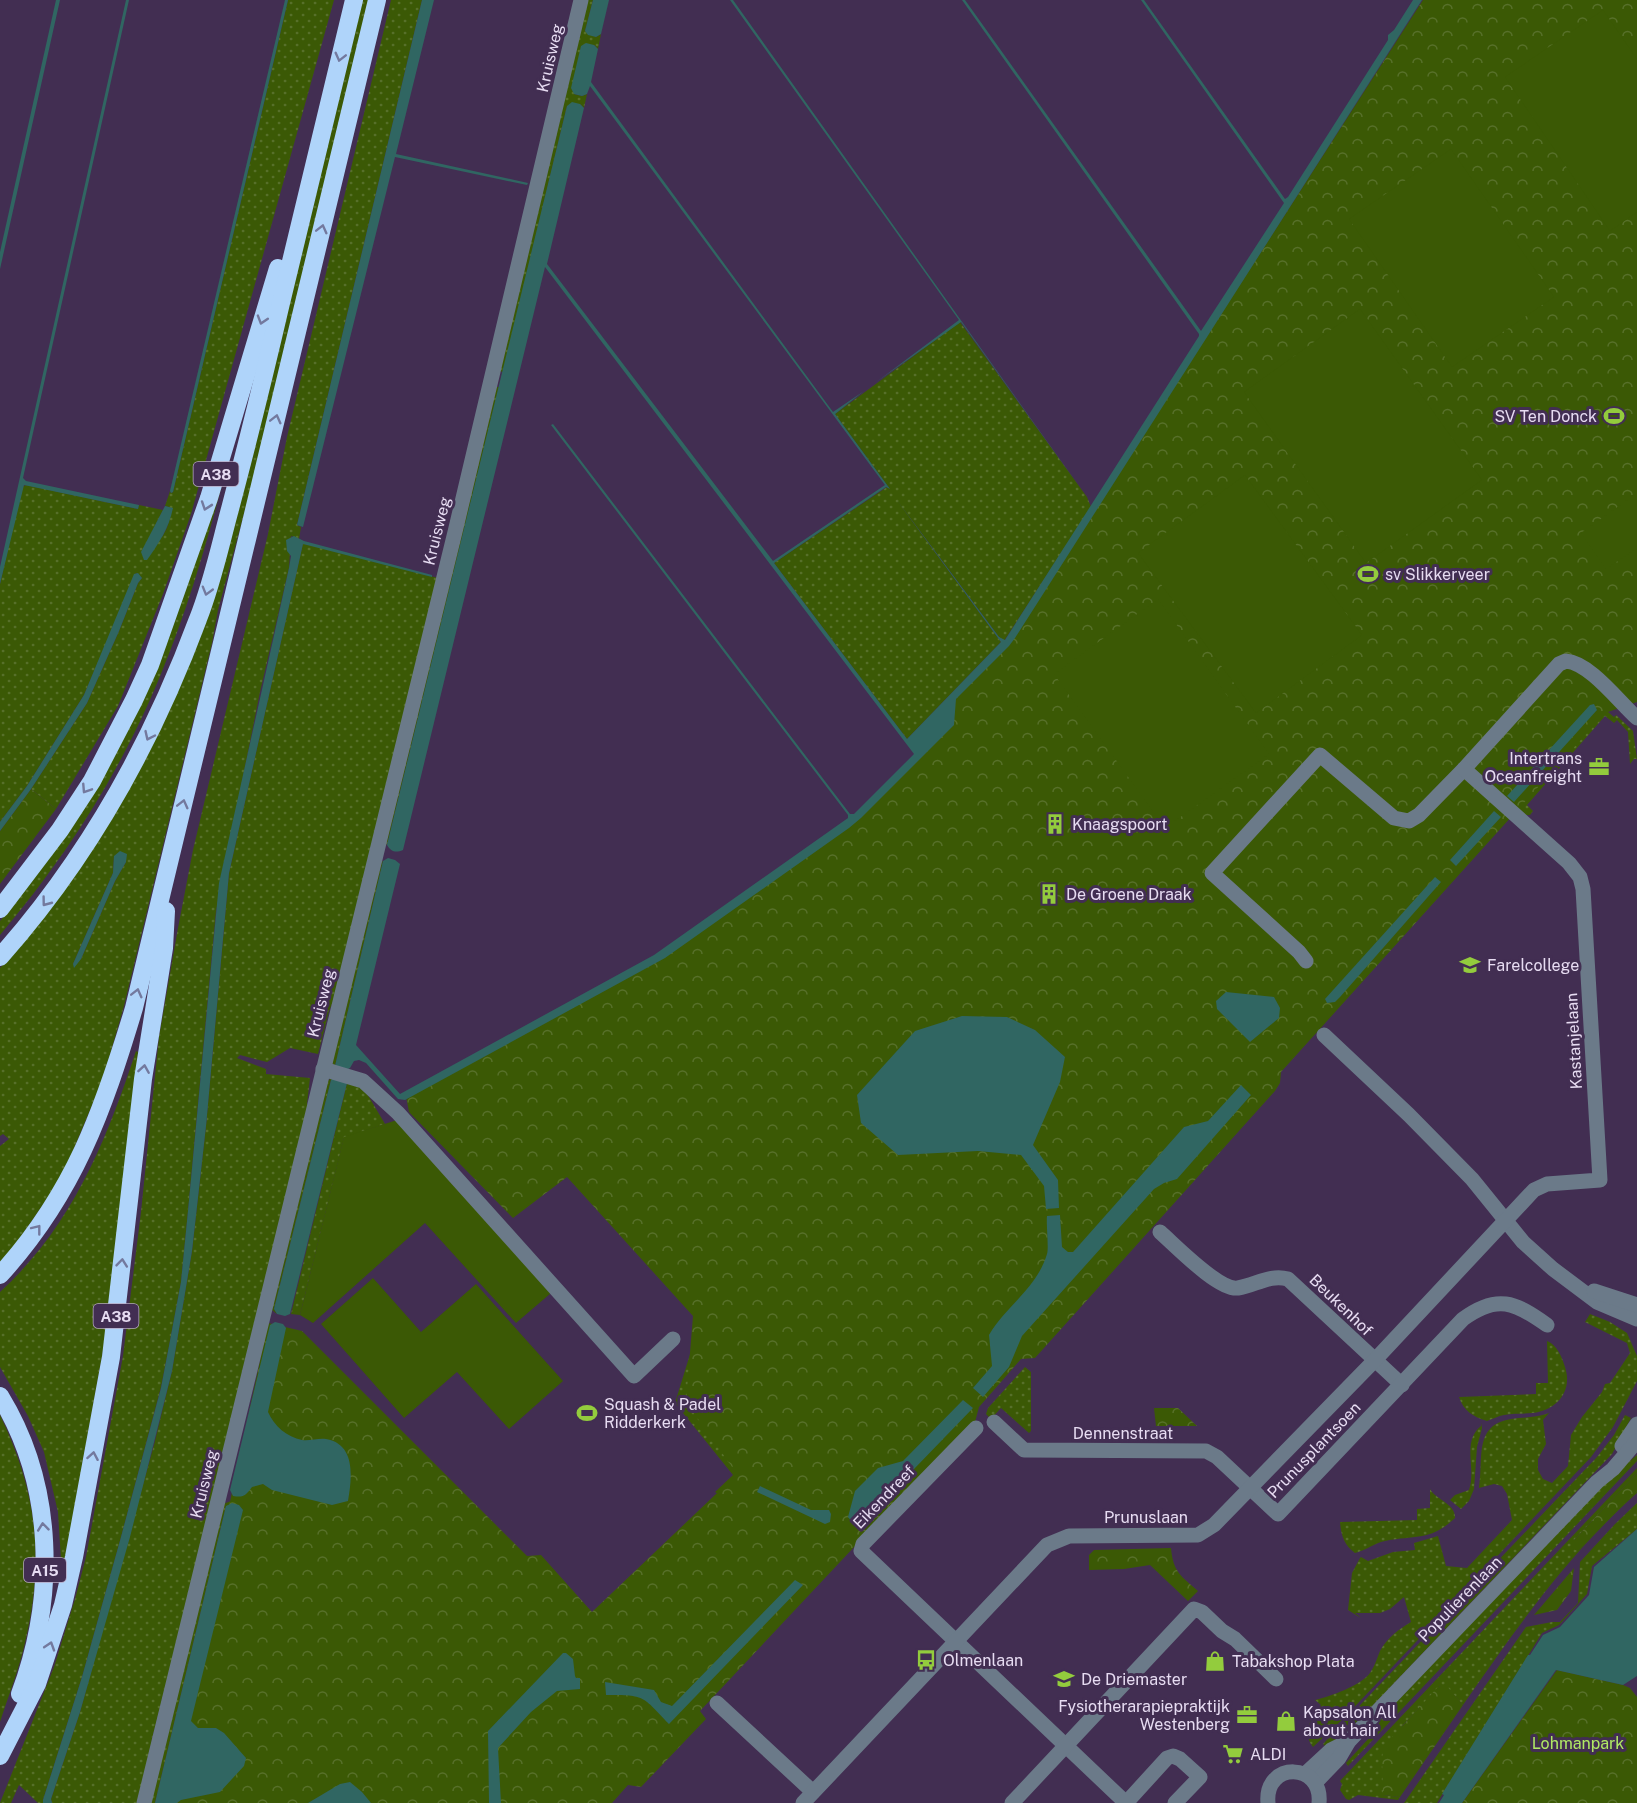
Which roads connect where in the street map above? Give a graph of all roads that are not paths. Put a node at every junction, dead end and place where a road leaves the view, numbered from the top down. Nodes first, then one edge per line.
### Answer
1 (354, 0) edge
2 (377, 0) edge
3 (581, 0) edge
4 (294, 250) junction
5 (1614, 695) junction
6 (1637, 706) edge
7 (1637, 718) edge
8 (1464, 769) junction
9 (169, 861) junction
10 (0, 909) edge
11 (0, 957) edge
12 (1306, 961) dead end
13 (1324, 1035) dead end
14 (334, 1072) junction
15 (1505, 1221) junction
16 (1160, 1232) dead end
17 (0, 1275) edge
18 (1569, 1281) junction
19 (1637, 1305) edge
20 (1637, 1319) edge
21 (1547, 1325) dead end
22 (674, 1339) dead end
23 (1374, 1361) junction
24 (1402, 1385) junction
25 (0, 1396) edge
26 (994, 1422) dead end
27 (1637, 1424) edge
28 (976, 1428) dead end
29 (1637, 1441) edge
30 (1597, 1482) junction
31 (1250, 1489) junction
32 (955, 1641) junction
33 (1276, 1679) dead end
34 (717, 1703) dead end
35 (1066, 1745) junction
36 (0, 1746) edge
37 (0, 1756) edge
38 (1310, 1778) junction
39 (808, 1797) edge
40 (144, 1803) edge
41 (1012, 1803) edge
42 (1126, 1803) edge
43 (1175, 1803) edge
44 (1268, 1803) edge
45 (1319, 1803) edge

1 -> 4 highway, A38
9 -> 2 highway, A38
3 - 14 street, Kruisweg
4 -> 10 highway, A38
4 -> 11 highway, A38
5 - 6 street
5 - 7 street
5 - 8 street
8 - 12 street
8 - 15 street, Kastanjelaan
17 -> 9 highway, A38
37 -> 9 highway, A38
13 - 15 street
14 - 22 street
14 - 40 street, Kruisweg
15 - 18 street
15 - 23 street, Prunuslaan
16 - 23 street, Beukenhof
18 - 19 street
18 - 20 street
21 - 24 street, Prunusplantsoen
23 - 24 street
23 - 31 street, Prunuslaan
24 - 31 street, Prunusplantsoen
36 -> 25 highway, A15
26 - 31 street, Dennenstraat
27 - 30 street, Populierenlaan
28 - 32 street, Eikendreef
29 - 30 street, Populierenlaan
30 - 38 street, Populierenlaan
31 - 32 street, Prunuslaan
32 - 35 street
32 - 39 street, Prunuslaan
33 - 35 street
34 - 39 street
35 - 41 street
35 - 42 street
38 - 44 street
38 - 45 street
42 - 43 street

